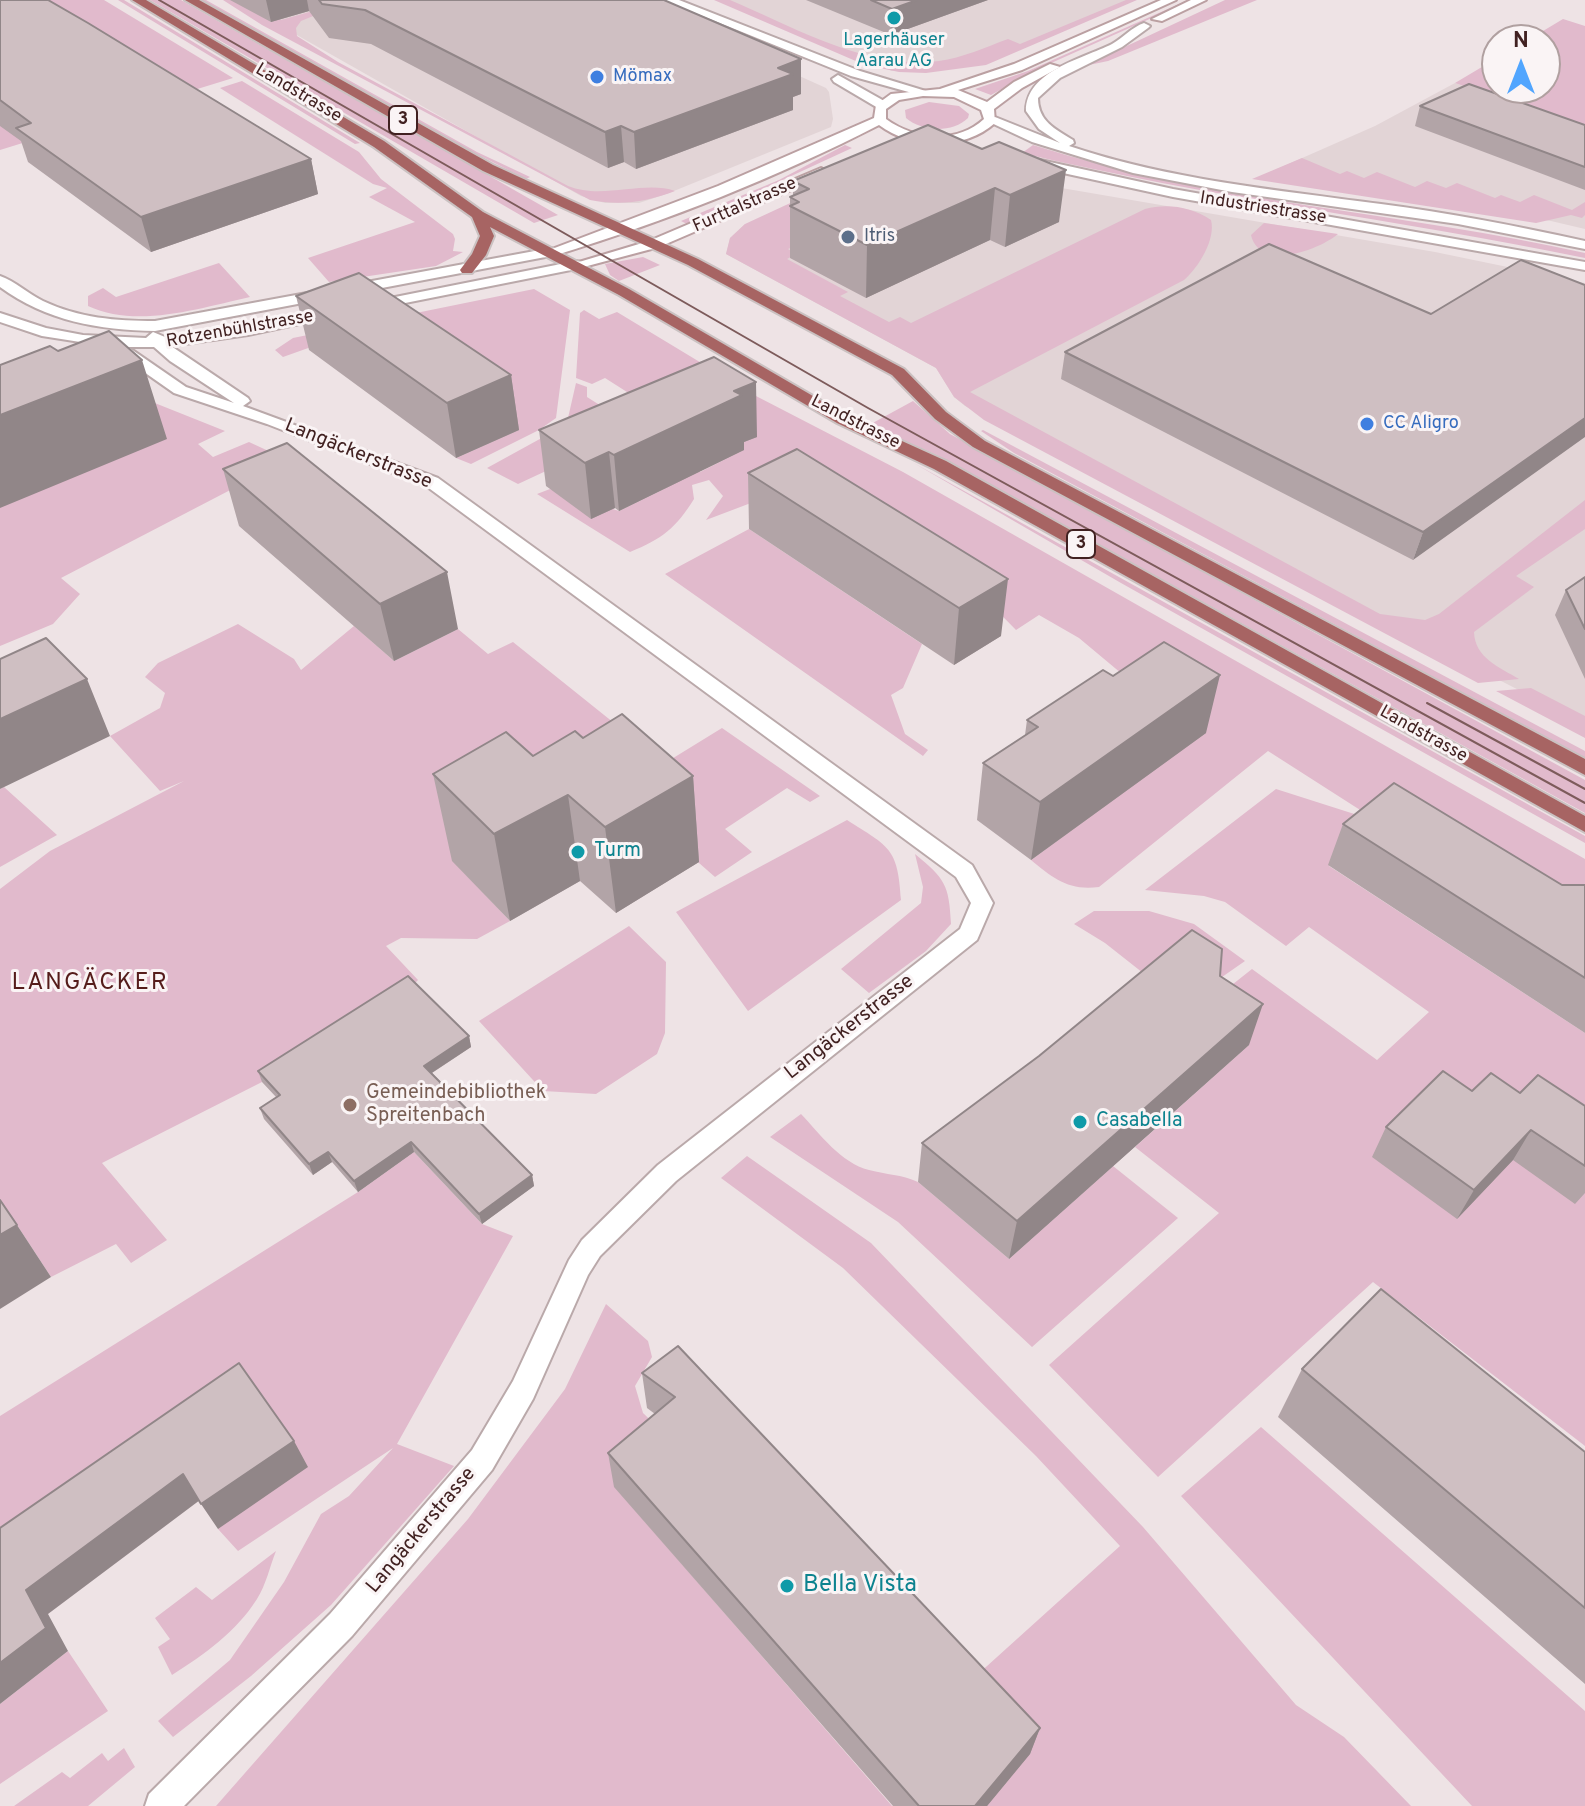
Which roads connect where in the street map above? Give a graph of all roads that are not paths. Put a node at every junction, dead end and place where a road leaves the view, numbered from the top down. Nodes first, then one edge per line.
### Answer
1 (138, 0) edge
2 (191, 0) edge
3 (669, 0) edge
4 (1170, 0) edge
5 (1200, 0) edge
6 (700, 13) junction
7 (1144, 26) junction
8 (923, 92) junction
9 (939, 92) junction
10 (882, 105) junction
11 (989, 114) junction
12 (880, 120) junction
13 (911, 136) junction
14 (944, 139) junction
15 (886, 145) edge
16 (974, 147) edge
17 (1017, 158) edge
18 (838, 165) edge
19 (1160, 173) junction
20 (478, 215) junction
21 (621, 229) junction
22 (654, 244) junction
23 (1585, 245) edge
24 (551, 252) junction
25 (576, 265) junction
26 (1585, 266) edge
27 (467, 270) junction
28 (0, 280) edge
29 (0, 317) edge
30 (142, 326) junction
31 (160, 344) junction
32 (114, 345) junction
33 (273, 421) junction
34 (1585, 768) edge
35 (1585, 825) edge
36 (161, 1806) edge

1 - 20 main road, Landstrasse / 3
2 - 21 main road, Landstrasse / 3
3 - 6 street
4 - 9 street
5 - 7 street
6 - 8 street
6 - 10 street
7 - 11 street
7 - 19 street, Industriestrasse
8 - 9 street
8 - 10 street
9 - 11 street, Industriestrasse
10 - 12 street
11 - 14 street
11 - 19 street, Industriestrasse
12 - 13 street
12 - 21 street, Furttalstrasse
13 - 14 street
13 - 15 street
14 - 16 street
17 - 26 street, Industriestrasse
18 - 22 street, Furttalstrasse
19 - 23 street, Industriestrasse
20 - 24 main road, Landstrasse / 3
20 - 27 main road
21 - 22 main road, Landstrasse / 3
21 - 24 street, Furttalstrasse
22 - 25 street, Furttalstrasse
22 - 34 main road, Landstrasse / 3
24 - 25 main road, Landstrasse / 3
24 - 27 street, Rotzenbühlstrasse
25 - 31 street, Rotzenbühlstrasse
25 - 35 main road, Landstrasse / 3
27 - 30 street, Rotzenbühlstrasse
28 - 30 street, Rotzenbühlstrasse
29 - 32 street, Rotzenbühlstrasse
30 - 31 street, Langäckerstrasse
30 - 32 street
31 - 32 street, Rotzenbühlstrasse
31 - 33 street, Langäckerstrasse
32 - 33 street, Langäckerstrasse
33 - 36 street, Langäckerstrasse

